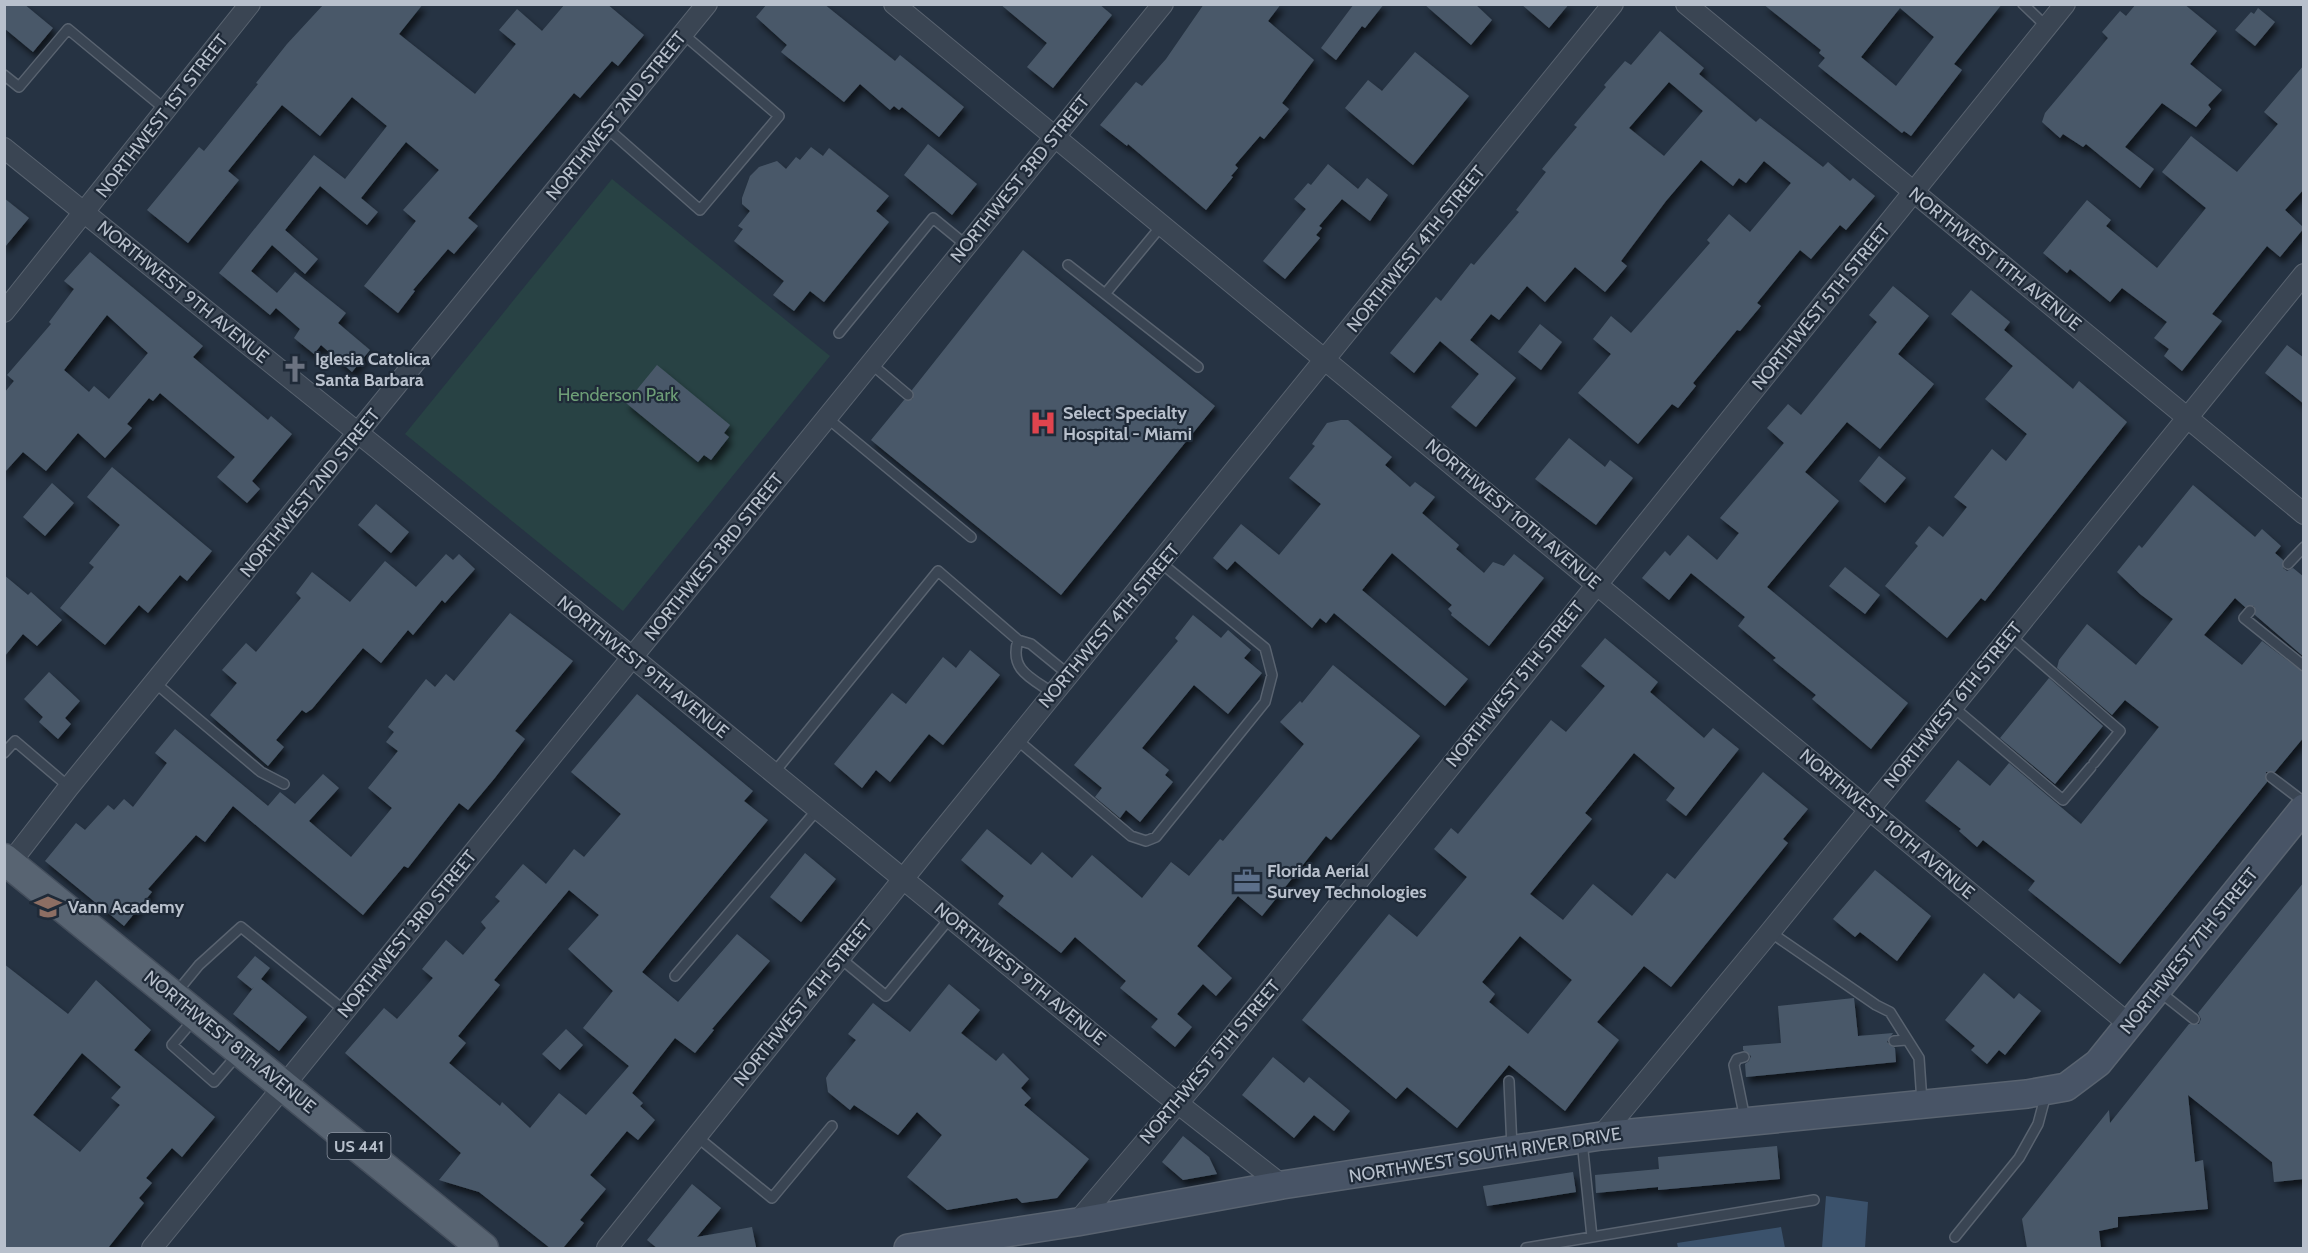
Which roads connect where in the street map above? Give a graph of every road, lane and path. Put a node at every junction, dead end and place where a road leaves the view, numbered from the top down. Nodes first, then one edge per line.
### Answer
1 (250, 4) edge
2 (707, 4) edge
3 (894, 4) edge
4 (1163, 4) edge
5 (1613, 4) edge
6 (1686, 4) edge
7 (2023, 4) edge
8 (2065, 4) edge
9 (2047, 27) junction
10 (683, 34) junction
11 (4, 75) edge
12 (166, 110) junction
13 (607, 128) junction
14 (1055, 137) junction
15 (4, 148) edge
16 (1913, 193) junction
17 (85, 213) junction
18 (1162, 225) junction
19 (966, 245) junction
20 (1068, 265) dead end
21 (2304, 274) edge
22 (1105, 294) junction
23 (4, 312) edge
24 (839, 333) dead end
25 (1326, 360) junction
26 (870, 363) junction
27 (1198, 367) dead end
28 (908, 395) dead end
29 (826, 417) junction
30 (2188, 417) junction
31 (359, 434) junction
32 (2304, 514) edge
33 (971, 537) dead end
34 (2304, 547) edge
35 (1161, 563) junction
36 (2288, 564) dead end
37 (1596, 584) junction
38 (2250, 611) dead end
39 (2009, 635) junction
40 (1018, 640) junction
41 (633, 658) junction
42 (2304, 666) edge
43 (1069, 675) junction
44 (154, 682) junction
45 (1053, 693) junction
46 (1952, 706) junction
47 (1016, 739) junction
48 (4, 753) edge
49 (773, 774) junction
50 (2271, 777) dead end
51 (284, 784) dead end
52 (69, 787) junction
53 (2304, 802) edge
54 (2304, 808) edge
55 (1869, 809) junction
56 (817, 810) junction
57 (6, 865) edge
58 (903, 879) junction
59 (950, 918) junction
60 (1770, 932) junction
61 (840, 958) junction
62 (675, 975) dead end
63 (2158, 991) junction
64 (173, 995) junction
65 (345, 1011) junction
66 (197, 1015) junction
67 (2193, 1019) dead end
68 (2130, 1025) junction
69 (1906, 1040) junction
70 (1894, 1041) dead end
71 (241, 1050) junction
72 (1744, 1057) dead end
73 (1509, 1081) dead end
74 (284, 1086) junction
75 (2056, 1089) junction
76 (1922, 1102) junction
77 (1177, 1103) junction
78 (1745, 1120) junction
79 (832, 1126) dead end
80 (696, 1136) junction
81 (1592, 1137) junction
82 (1512, 1150) junction
83 (1282, 1185) junction
84 (1814, 1200) dead end
85 (1077, 1222) junction
86 (1592, 1237) junction
87 (1955, 1237) dead end
88 (152, 1248) edge
89 (483, 1248) edge
90 (607, 1248) edge
91 (908, 1248) edge
92 (1526, 1248) edge

1 - 12 street, NORTHWEST 1ST STREET
2 - 10 street, NORTHWEST 2ND STREET
3 - 14 street, NORTHWEST 10TH AVENUE
4 - 14 street, NORTHWEST 3RD STREET
5 - 25 street, NORTHWEST 4TH STREET
6 - 16 street, NORTHWEST 11TH AVENUE
7 - 9 lane
8 - 9 street, NORTHWEST 5TH STREET
9 - 16 street, NORTHWEST 5TH STREET
10 - 13 street, NORTHWEST 2ND STREET
10 - 13 lane
11 - 12 lane
12 - 17 street, NORTHWEST 1ST STREET
13 - 31 street, NORTHWEST 2ND STREET
14 - 18 street, NORTHWEST 10TH AVENUE
14 - 19 street, NORTHWEST 3RD STREET
15 - 17 street, NORTHWEST 9TH AVENUE
16 - 30 street, NORTHWEST 11TH AVENUE
16 - 37 street, NORTHWEST 5TH STREET
17 - 23 street, NORTHWEST 1ST STREET
17 - 31 street, NORTHWEST 9TH AVENUE
18 - 22 lane
18 - 25 street, NORTHWEST 10TH AVENUE
19 - 24 lane
19 - 26 street, NORTHWEST 3RD STREET
20 - 22 lane
21 - 30 street, NORTHWEST 6TH STREET
22 - 27 lane
25 - 35 street, NORTHWEST 4TH STREET
25 - 37 street, NORTHWEST 10TH AVENUE
26 - 28 lane
26 - 29 street, NORTHWEST 3RD STREET
29 - 33 lane
29 - 41 street, NORTHWEST 3RD STREET
30 - 32 street, NORTHWEST 11TH AVENUE
30 - 39 street, NORTHWEST 6TH STREET
31 - 41 street, NORTHWEST 9TH AVENUE
31 - 44 street, NORTHWEST 2ND STREET
34 - 36 lane
35 - 43 street, NORTHWEST 4TH STREET
35 - 47 lane
37 - 55 street, NORTHWEST 10TH AVENUE
37 - 77 street, NORTHWEST 5TH STREET
38 - 42 lane
39 - 46 street, NORTHWEST 6TH STREET
39 - 46 lane
40 - 43 lane
40 - 45 lane
40 - 49 lane
41 - 49 street, NORTHWEST 9TH AVENUE
41 - 65 street, NORTHWEST 3RD STREET
43 - 45 street, NORTHWEST 4TH STREET
44 - 51 lane
44 - 52 street, NORTHWEST 2ND STREET
45 - 47 street, NORTHWEST 4TH STREET
46 - 55 street, NORTHWEST 6TH STREET
47 - 58 street, NORTHWEST 4TH STREET
48 - 52 lane
49 - 56 street, NORTHWEST 9TH AVENUE
50 - 53 lane
52 - 57 street, NORTHWEST 2ND STREET
54 - 63 main road, NORTHWEST 7TH STREET
55 - 60 street, NORTHWEST 6TH STREET
55 - 68 street, NORTHWEST 10TH AVENUE
56 - 58 street, NORTHWEST 9TH AVENUE
56 - 62 lane
57 - 64 main road, NORTHWEST 8TH AVENUE / US 441
58 - 59 street, NORTHWEST 9TH AVENUE
58 - 61 street, NORTHWEST 4TH STREET
59 - 61 lane
59 - 77 street, NORTHWEST 9TH AVENUE
60 - 69 lane
60 - 81 street, NORTHWEST 6TH STREET
61 - 80 street, NORTHWEST 4TH STREET
63 - 67 lane
63 - 68 main road, NORTHWEST 7TH STREET
64 - 65 lane
64 - 66 main road, NORTHWEST 8TH AVENUE / US 441
65 - 74 street, NORTHWEST 3RD STREET
66 - 71 main road, NORTHWEST 8TH AVENUE / US 441
66 - 71 lane
68 - 75 main road, NORTHWEST 7TH STREET
69 - 70 lane
69 - 76 lane
71 - 74 main road, NORTHWEST 8TH AVENUE / US 441
72 - 78 lane
73 - 82 lane
74 - 88 street, NORTHWEST 3RD STREET
74 - 89 main road, NORTHWEST 8TH AVENUE / US 441
75 - 76 main road, NORTHWEST SOUTH RIVER DRIVE
75 - 87 lane
76 - 78 main road, NORTHWEST SOUTH RIVER DRIVE
77 - 83 street, NORTHWEST 9TH AVENUE
77 - 85 street, NORTHWEST 5TH STREET
78 - 81 main road, NORTHWEST SOUTH RIVER DRIVE
79 - 80 lane
80 - 90 street, NORTHWEST 4TH STREET
81 - 82 main road, NORTHWEST SOUTH RIVER DRIVE
81 - 86 lane
82 - 83 main road, NORTHWEST SOUTH RIVER DRIVE
83 - 85 main road, NORTHWEST SOUTH RIVER DRIVE
84 - 86 lane
85 - 91 main road, NORTHWEST SOUTH RIVER DRIVE
86 - 92 lane

